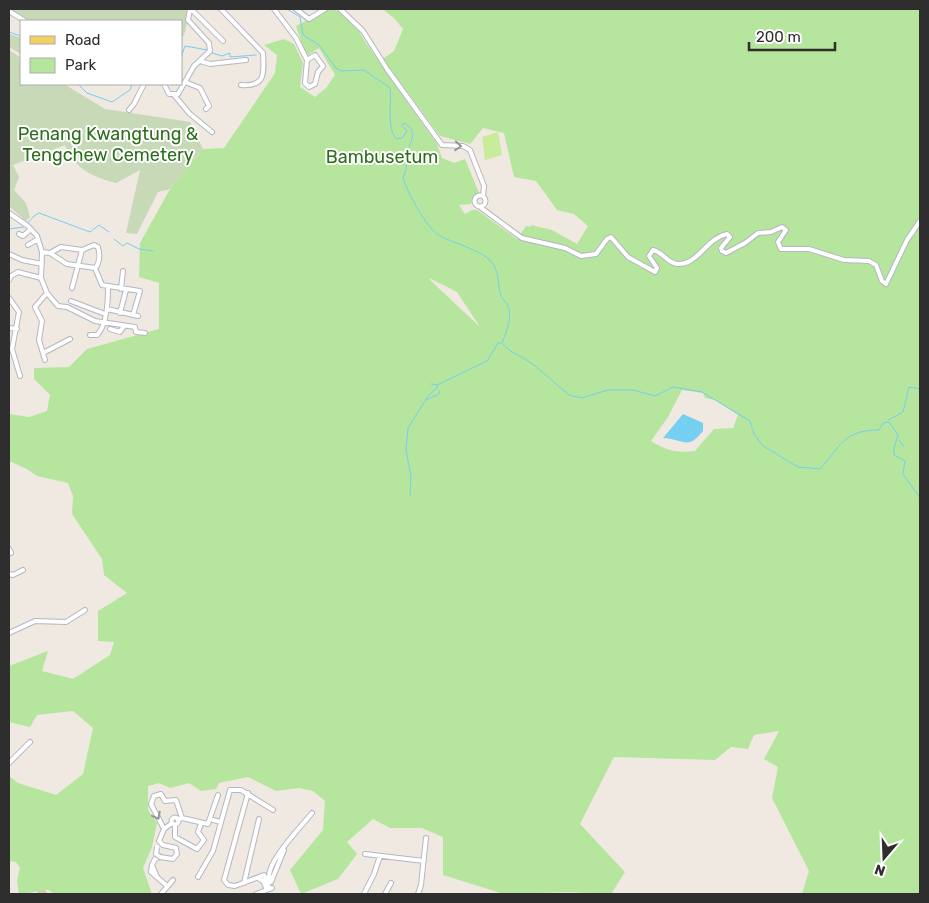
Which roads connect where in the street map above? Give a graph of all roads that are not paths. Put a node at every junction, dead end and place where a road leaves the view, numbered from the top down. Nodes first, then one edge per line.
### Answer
1 (190, 9) edge
2 (221, 9) edge
3 (274, 9) edge
4 (296, 9) edge
5 (325, 9) edge
6 (340, 9) edge
7 (9, 10) edge
8 (24, 20) edge
9 (223, 41) dead end
10 (246, 60) dead end
11 (307, 60) junction
12 (200, 61) junction
13 (185, 82) junction
14 (144, 85) edge
15 (164, 85) edge
16 (241, 85) dead end
17 (176, 94) junction
18 (206, 109) dead end
19 (129, 110) dead end
20 (212, 132) dead end
21 (482, 196) junction
22 (480, 207) junction
23 (9, 213) edge
24 (920, 221) edge
25 (27, 226) junction
26 (20, 234) dead end
27 (38, 239) junction
28 (28, 245) dead end
29 (82, 250) junction
30 (42, 252) junction
31 (50, 253) junction
32 (9, 254) edge
33 (42, 264) junction
34 (77, 267) junction
35 (95, 268) junction
36 (123, 271) dead end
37 (41, 278) junction
38 (9, 280) edge
39 (72, 288) dead end
40 (108, 288) junction
41 (124, 289) junction
42 (47, 293) junction
43 (10, 301) edge
44 (71, 301) dead end
45 (107, 309) junction
46 (120, 312) junction
47 (105, 314) junction
48 (102, 322) junction
49 (124, 326) junction
50 (9, 328) edge
51 (17, 329) junction
52 (110, 330) dead end
53 (145, 333) dead end
54 (90, 335) dead end
55 (70, 339) dead end
56 (42, 353) junction
57 (45, 360) dead end
58 (20, 376) dead end
59 (23, 570) dead end
60 (9, 574) edge
61 (84, 610) dead end
62 (9, 633) edge
63 (30, 742) dead end
64 (9, 763) edge
65 (248, 793) junction
66 (218, 795) dead end
67 (273, 810) dead end
68 (312, 812) dead end
69 (180, 819) junction
70 (259, 819) dead end
71 (212, 820) dead end
72 (220, 822) junction
73 (174, 824) junction
74 (201, 824) junction
75 (164, 829) junction
76 (426, 838) dead end
77 (365, 854) dead end
78 (380, 856) junction
79 (424, 861) junction
80 (198, 877) dead end
81 (172, 880) dead end
82 (244, 883) junction
83 (391, 883) dead end
84 (166, 885) junction
85 (269, 890) junction
86 (160, 894) edge
87 (256, 894) edge
88 (364, 894) edge
89 (385, 894) edge
90 (418, 894) edge

1 - 9 street
1 - 12 street
2 - 16 street
3 - 11 street
4 - 5 street
6 -> 21 street
7 - 8 street
10 - 12 street
11 - 11 street
12 - 13 street
13 - 17 street
13 - 18 street
14 - 19 street
15 - 17 street
17 - 20 street
21 - 22 street
21 - 22 street
22 - 24 street
23 - 25 street
25 - 26 street
25 - 27 street
27 - 28 street
27 - 30 street
29 - 31 street
29 - 34 street
29 - 35 street
30 - 31 street
30 - 33 street
31 - 34 street
32 - 33 street
33 - 37 street
34 - 35 street
34 - 39 street
35 - 40 street
36 - 41 street
37 - 38 street
37 - 42 street
40 - 41 street
40 - 45 street
41 - 46 street
41 - 46 street
42 - 48 street
42 - 56 street
43 - 51 street
44 - 47 street
45 - 46 street
45 - 47 street
47 - 48 street
48 - 49 street
48 - 54 street
49 - 52 street
49 - 53 street
50 - 51 street
51 - 58 street
55 - 56 street
56 - 57 street
59 - 60 street
61 - 62 street
63 - 64 street
65 - 67 street
65 - 72 street
65 - 82 street
66 - 74 street
68 - 85 street
69 - 73 street
69 - 74 street
69 -> 75 street
70 - 82 street
71 - 72 street
72 - 80 street
73 - 74 street
73 - 75 street
75 - 84 street, bridge
76 - 79 street
77 - 78 street
78 - 79 street
78 - 88 street
79 - 90 street
81 - 84 street
82 - 85 street
83 - 89 street
84 - 86 street
85 - 87 street

